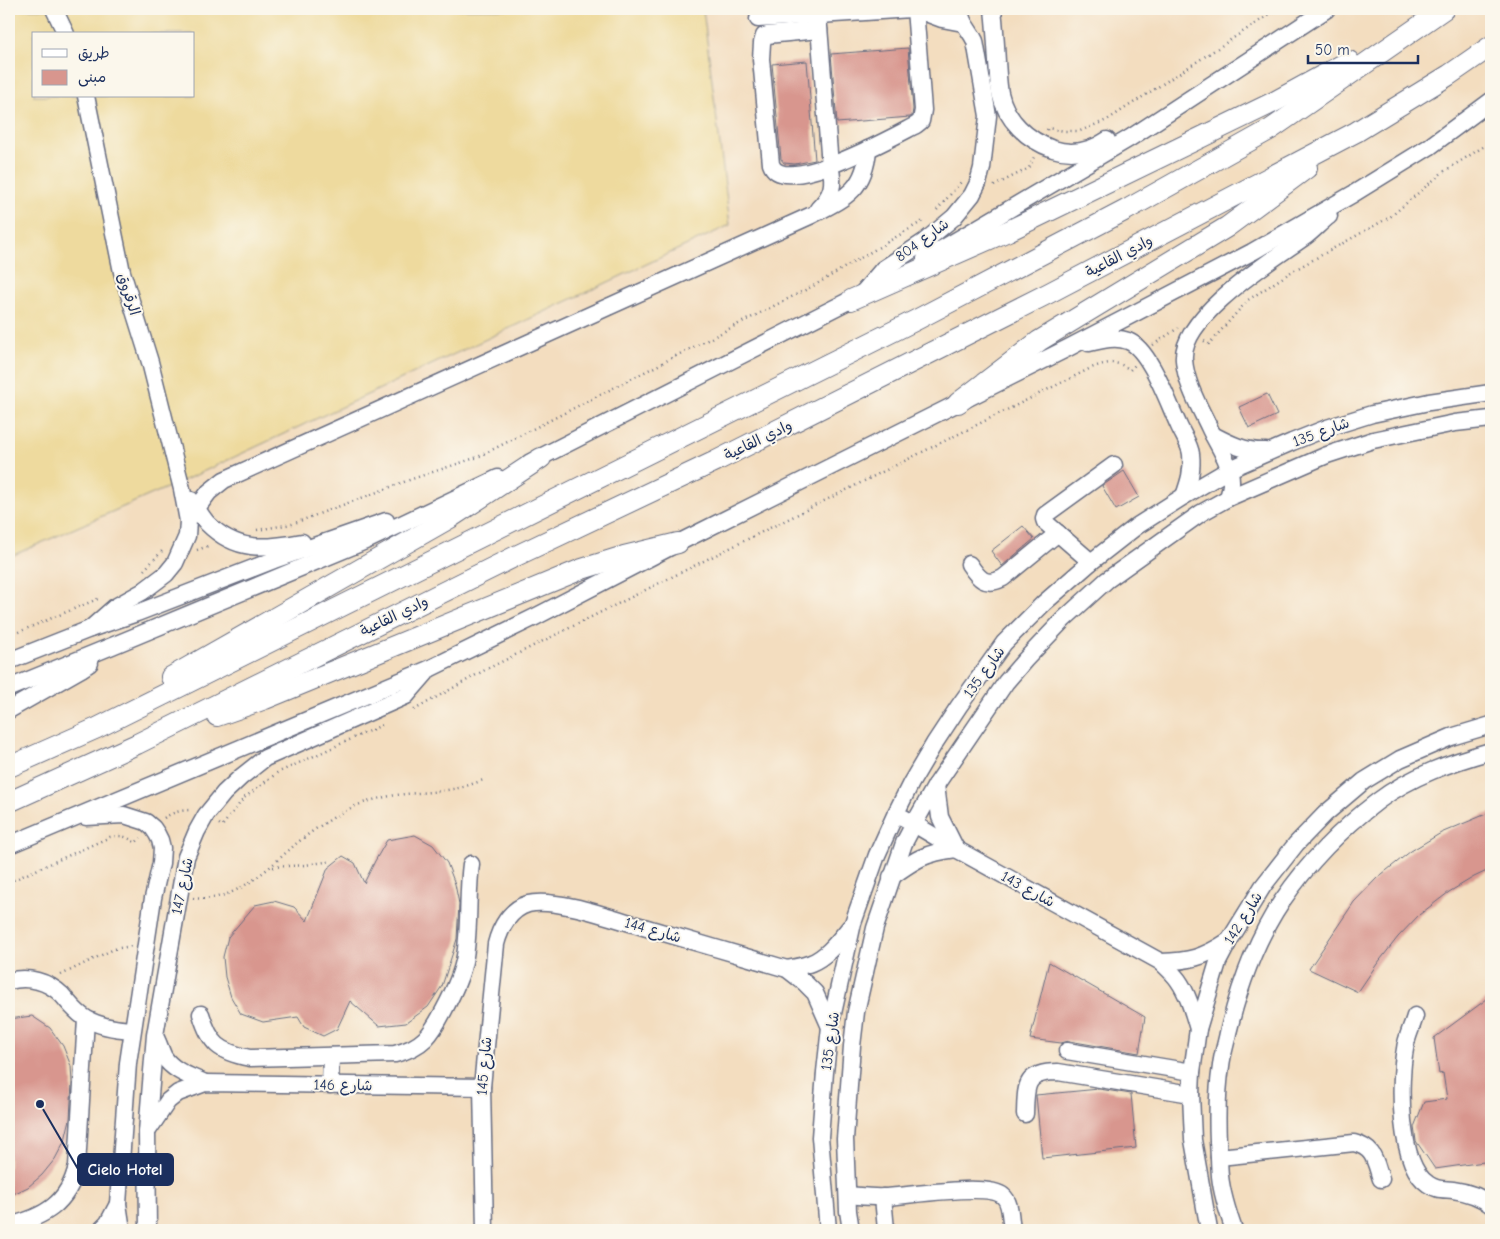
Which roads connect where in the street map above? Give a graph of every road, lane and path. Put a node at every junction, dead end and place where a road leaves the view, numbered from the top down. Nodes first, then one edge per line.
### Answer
1 (54, 9) edge
2 (914, 9) edge
3 (919, 9) edge
4 (940, 9) edge
5 (993, 9) edge
6 (1278, 9) edge
7 (1327, 9) edge
8 (1440, 11) edge
9 (961, 16) edge
10 (758, 19) dead end
11 (819, 22) junction
12 (65, 32) edge
13 (1491, 46) edge
14 (86, 98) edge
15 (1491, 101) edge
16 (1168, 114) junction
17 (1356, 132) junction
18 (1491, 142) edge
19 (1040, 143) junction
20 (868, 149) junction
21 (830, 166) junction
22 (978, 183) junction
23 (1353, 194) junction
24 (937, 210) dead end
25 (812, 215) junction
26 (931, 217) dead end
27 (856, 297) junction
28 (1191, 334) junction
29 (1068, 348) junction
30 (1144, 355) junction
31 (1491, 393) edge
32 (958, 403) junction
33 (1491, 419) edge
34 (1213, 435) junction
35 (1271, 450) junction
36 (541, 458) junction
37 (1114, 465) dead end
38 (1230, 469) junction
39 (182, 489) junction
40 (1184, 496) junction
41 (456, 498) junction
42 (1228, 498) junction
43 (197, 508) junction
44 (254, 530) dead end
45 (1058, 533) junction
46 (344, 535) junction
47 (228, 540) junction
48 (678, 543) junction
49 (179, 556) junction
50 (1091, 562) junction
51 (969, 564) dead end
52 (140, 574) dead end
53 (106, 596) dead end
54 (90, 629) junction
55 (9, 636) edge
56 (112, 646) junction
57 (9, 661) edge
58 (429, 669) junction
59 (9, 688) edge
60 (9, 710) edge
61 (407, 713) dead end
62 (390, 721) dead end
63 (1491, 725) edge
64 (137, 744) junction
65 (1491, 751) edge
66 (35, 755) junction
67 (9, 767) edge
68 (486, 779) dead end
69 (936, 785) junction
70 (12, 801) edge
71 (896, 813) junction
72 (206, 815) junction
73 (74, 818) junction
74 (914, 824) junction
75 (153, 828) junction
76 (9, 845) edge
77 (956, 849) junction
78 (332, 861) dead end
79 (471, 864) dead end
80 (272, 867) junction
81 (891, 877) junction
82 (9, 882) edge
83 (179, 896) junction
84 (518, 909) joint
85 (853, 924) junction
86 (1229, 941) junction
87 (146, 946) junction
88 (1161, 962) junction
89 (787, 969) junction
90 (9, 981) edge
91 (49, 985) junction
92 (201, 1014) dead end
93 (1415, 1016) dead end
94 (86, 1019) junction
95 (830, 1027) junction
96 (1198, 1028) junction
97 (132, 1030) junction
98 (155, 1035) junction
99 (1067, 1051) dead end
100 (331, 1056) junction
101 (1192, 1072) junction
102 (205, 1083) junction
103 (330, 1085) junction
104 (482, 1087) junction
105 (1191, 1094) junction
106 (1025, 1114) dead end
107 (147, 1132) junction
108 (1219, 1157) junction
109 (1381, 1179) dead end
110 (848, 1196) junction
111 (883, 1198) junction
112 (118, 1204) junction
113 (1491, 1205) edge
114 (9, 1226) edge
115 (1012, 1228) dead end
116 (101, 1230) edge
117 (122, 1230) edge
118 (148, 1230) edge
119 (485, 1230) edge
120 (828, 1230) edge
121 (851, 1230) edge
122 (886, 1230) edge
123 (1209, 1230) edge
124 (1234, 1230) edge

1 - 12 street
2 - 9 street
2 - 11 street
2 - 20 street
3 - 4 street
5 - 19 street
6 - 19 path
7 - 16 street
8 - 27 main road
8 - 66 main road
9 - 22 street, شارع 804
10 - 11 street
11 - 21 street
11 - 21 street
13 - 17 main road, وادي القاعية
14 - 39 street, الرقروق
15 - 23 street
16 - 19 street
16 - 27 street
17 - 32 main road
17 - 64 main road, وادي القاعية
18 - 28 path
19 - 22 path
20 - 21 street
20 - 25 street
21 - 25 street
22 - 24 path
22 - 27 street, شارع 804
23 - 28 street
23 - 29 street
25 - 43 street
26 - 44 path
27 - 36 street
28 - 30 path
28 - 34 street
29 - 30 street
29 - 32 street
30 - 40 street
30 - 61 path
31 - 35 street, شارع 135
32 - 48 street
33 - 42 street, شارع 135
34 - 35 street
34 - 38 street
35 - 38 street, شارع 135
36 - 41 street
36 - 66 main road
37 - 45 street
38 - 40 street, شارع 135
38 - 42 street
39 - 43 street, الرقروق
39 - 49 street, الرقروق
40 - 50 street, شارع 135
41 - 46 street
41 - 56 street
42 - 69 street, شارع 135
43 - 47 street, الرقروق
45 - 50 street
45 - 51 street
46 - 47 street, الرقروق
46 - 54 street
47 - 49 path
48 - 58 street
48 - 64 main road
49 - 52 path
49 - 54 street, الرقروق
50 - 71 street, شارع 135
53 - 55 path
54 - 57 street
56 - 59 street
56 - 60 street
58 - 72 street, شارع 147
58 - 73 street
62 - 72 path
63 - 86 street, شارع 142
64 - 70 main road, وادي القاعية
65 - 108 street, شارع 142
66 - 67 main road
68 - 80 path
69 - 74 street, شارع 135
69 - 77 street
71 - 74 street, شارع 143
71 - 85 street, شارع 135
72 - 75 path
72 - 83 street, شارع 147
73 - 75 street
73 - 76 street
74 - 77 street, شارع 143
74 - 81 street, شارع 135
75 - 82 path
75 - 87 street, شارع 147
77 - 81 street
77 - 88 street, شارع 143
78 - 80 path
79 - 100 street
80 - 83 path
81 - 110 street, شارع 135
83 - 98 street, شارع 147
84 - 89 street, شارع 144
84 - 104 street, شارع 145
85 - 89 street, شارع 144
85 - 95 street, شارع 135
86 - 88 street
86 - 96 street, شارع 142
87 - 91 path
87 - 97 street, شارع 147
88 - 96 street, شارع 143
89 - 95 street, شارع 144
90 - 91 street
91 - 94 street
92 - 100 street
93 - 113 street
94 - 97 street
94 - 114 street
95 - 120 street, شارع 135
96 - 101 street, شارع 142
97 - 112 street, شارع 147
98 - 102 street, شارع 146
98 - 107 street, شارع 147
99 - 101 street
100 - 103 street
101 - 105 street, شارع 142
102 - 103 street, شارع 146
102 - 107 street, شارع 146
103 - 104 street, شارع 146
104 - 119 street, شارع 145
105 - 106 street
105 - 123 street, شارع 142
107 - 118 street, شارع 147
108 - 109 street
108 - 124 street, شارع 142
110 - 111 street
110 - 121 street, شارع 135
111 - 115 street
111 - 122 street
112 - 116 street
112 - 117 street, شارع 147

